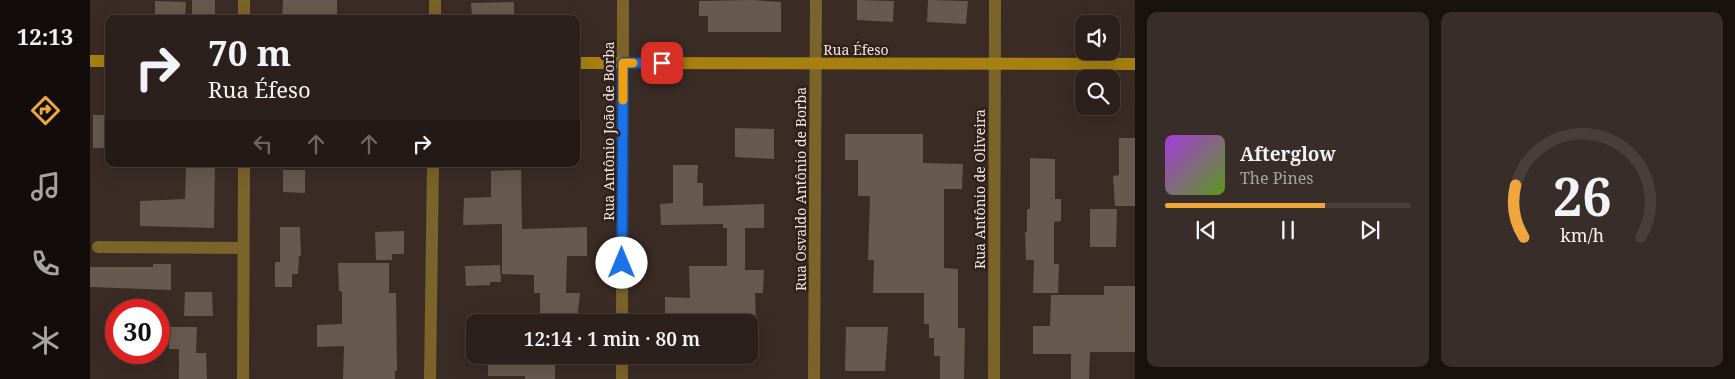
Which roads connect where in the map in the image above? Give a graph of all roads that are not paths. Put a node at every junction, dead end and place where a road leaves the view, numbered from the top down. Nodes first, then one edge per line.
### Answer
1 (244, 0) edge
2 (435, 0) edge
3 (623, 0) edge
4 (816, 0) edge
5 (995, 0) edge
6 (244, 15) edge
7 (435, 15) edge
8 (90, 61) edge
9 (105, 62) edge
10 (580, 63) edge
11 (623, 63) junction
12 (816, 64) junction
13 (995, 64) junction
14 (1135, 64) edge
15 (244, 167) edge
16 (433, 167) edge
17 (98, 247) dead end
18 (243, 248) junction
19 (622, 314) edge
20 (622, 364) edge
21 (243, 379) edge
22 (430, 379) edge
23 (622, 379) edge
24 (814, 379) edge
25 (994, 379) edge

1 - 6 street
2 - 7 street
3 - 11 street, Rua Antônio João de Borba
4 - 12 street, Rua Osvaldo Antônio de Borba
5 - 13 street, Rua Antônio de Oliveira
8 - 9 street
10 - 11 street, Rua Éfeso
11 - 12 street, Rua Éfeso
11 - 19 street, Rua Antônio João de Borba
12 - 13 street, Rua Éfeso
12 - 24 street, Rua Osvaldo Antônio de Borba
13 - 14 street, Rua Éfeso
13 - 25 street, Rua Antônio de Oliveira
15 - 18 street
16 - 22 street
17 - 18 street
18 - 21 street
20 - 23 street

